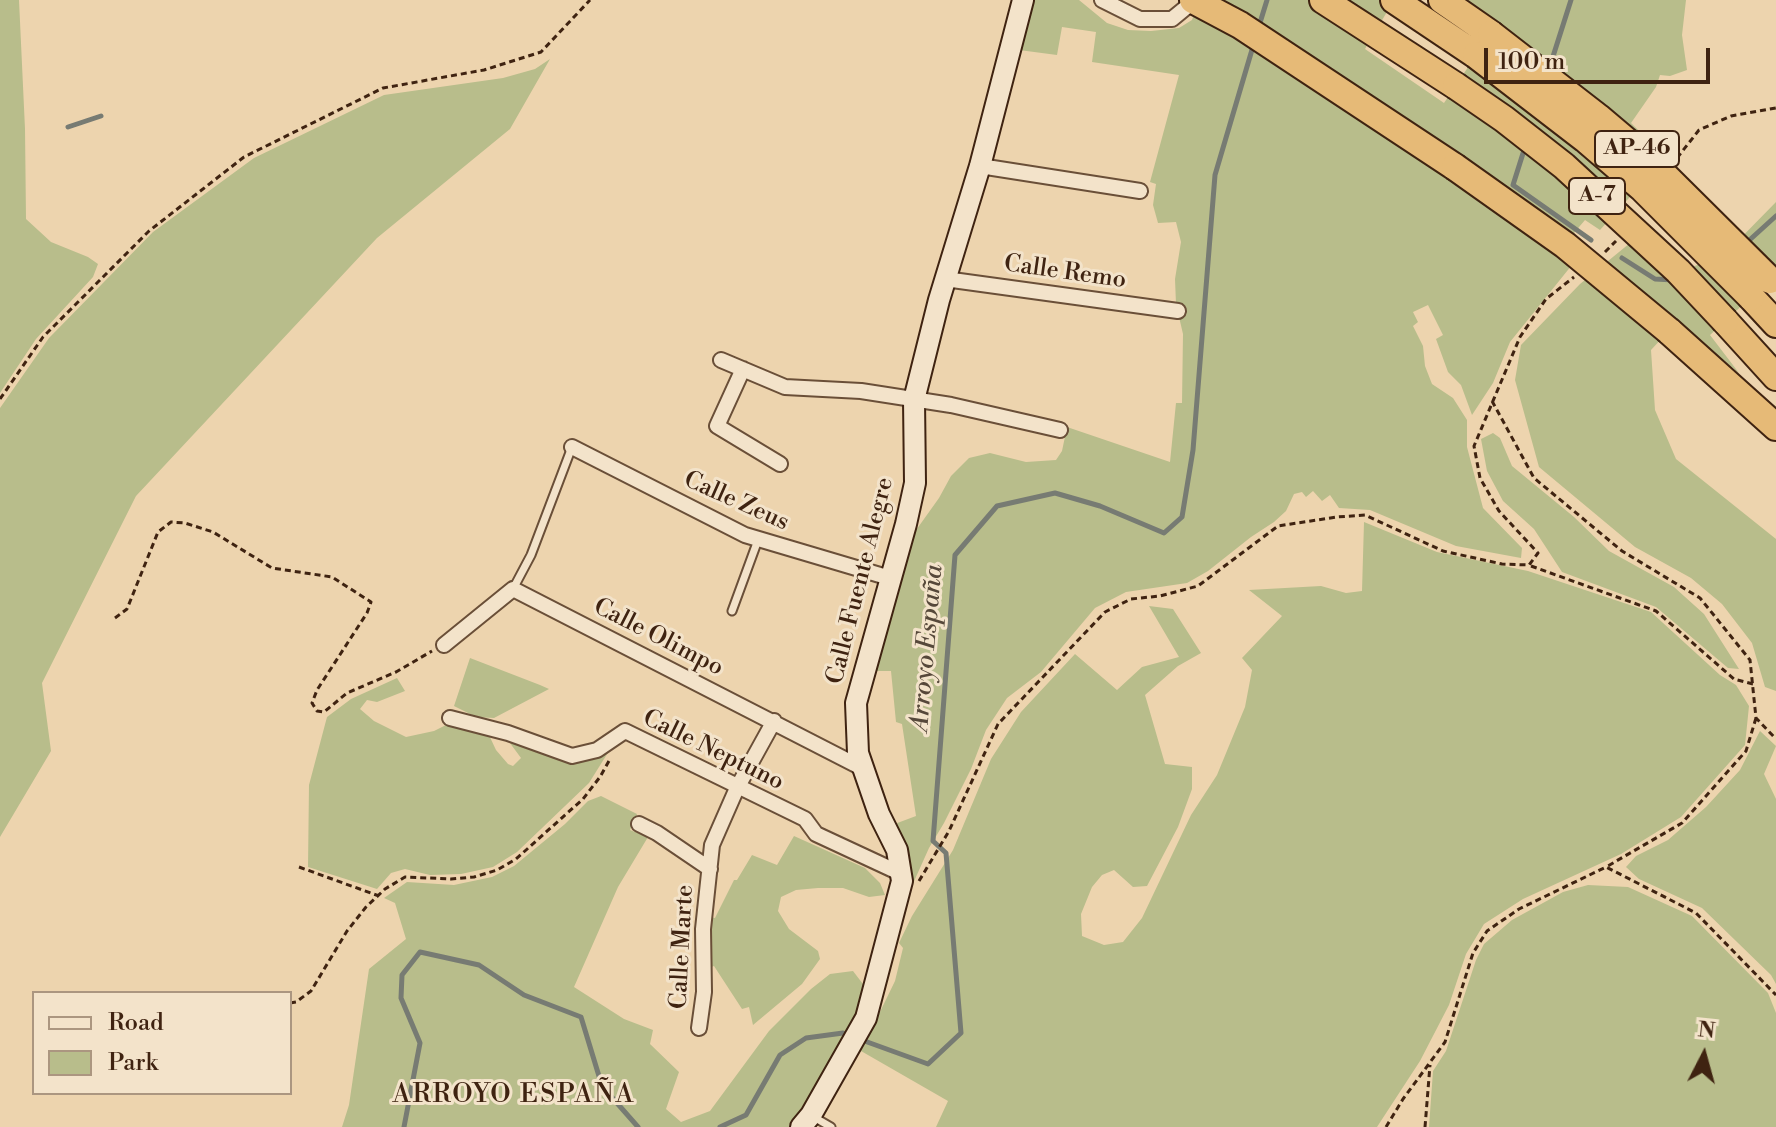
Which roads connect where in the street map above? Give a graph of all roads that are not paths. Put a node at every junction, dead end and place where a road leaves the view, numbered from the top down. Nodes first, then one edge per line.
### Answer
1 (1023, 0) edge
2 (1102, 0) edge
3 (1191, 0) edge
4 (1323, 0) edge
5 (1394, 0) edge
6 (1442, 0) edge
7 (1483, 45) junction
8 (980, 166) junction
9 (1140, 191) dead end
10 (945, 279) junction
11 (1766, 288) edge
12 (1178, 311) dead end
13 (1776, 324) edge
14 (721, 360) dead end
15 (743, 369) junction
16 (1776, 377) edge
17 (914, 400) junction
18 (1776, 427) edge
19 (1060, 430) dead end
20 (572, 447) joint
21 (780, 464) dead end
22 (758, 540) junction
23 (890, 578) junction
24 (513, 589) junction
25 (732, 611) dead end
26 (444, 645) road end
27 (450, 718) dead end
28 (774, 721) junction
29 (862, 768) junction
30 (737, 788) junction
31 (639, 824) dead end
32 (710, 869) junction
33 (902, 874) junction
34 (699, 1028) dead end
35 (806, 1121) edge
36 (831, 1127) edge

1 - 8 street, Calle Fuente Alegre
2 - 3 street
3 - 18 highway, bridge
4 - 16 highway, A-7, bridge
5 - 7 highway, A-7
6 - 7 highway
7 - 11 highway, A-7, bridge
8 - 9 street
8 - 10 street, Calle Fuente Alegre
10 - 12 street, Calle Remo
10 - 17 street, Calle Fuente Alegre
11 - 13 highway, A-7
14 - 15 street
15 - 17 street
15 - 21 street
17 - 19 street
17 - 23 street, Calle Fuente Alegre
20 - 22 street, Calle Zeus
20 - 24 lane
22 - 23 street, Calle Zeus
22 - 25 lane
23 - 29 street, Calle Fuente Alegre
24 - 26 street
24 - 28 street, Calle Olimpo
27 - 30 street, Calle Neptuno
28 - 29 street, Calle Olimpo
28 - 30 street, Calle Marte
29 - 33 street, Calle Fuente Alegre
30 - 32 street, Calle Marte
30 - 33 street, Calle Neptuno
31 - 32 street, Calle Marte
32 - 34 street, Calle Marte
33 - 35 street, Calle Fuente Alegre
35 - 36 lane

